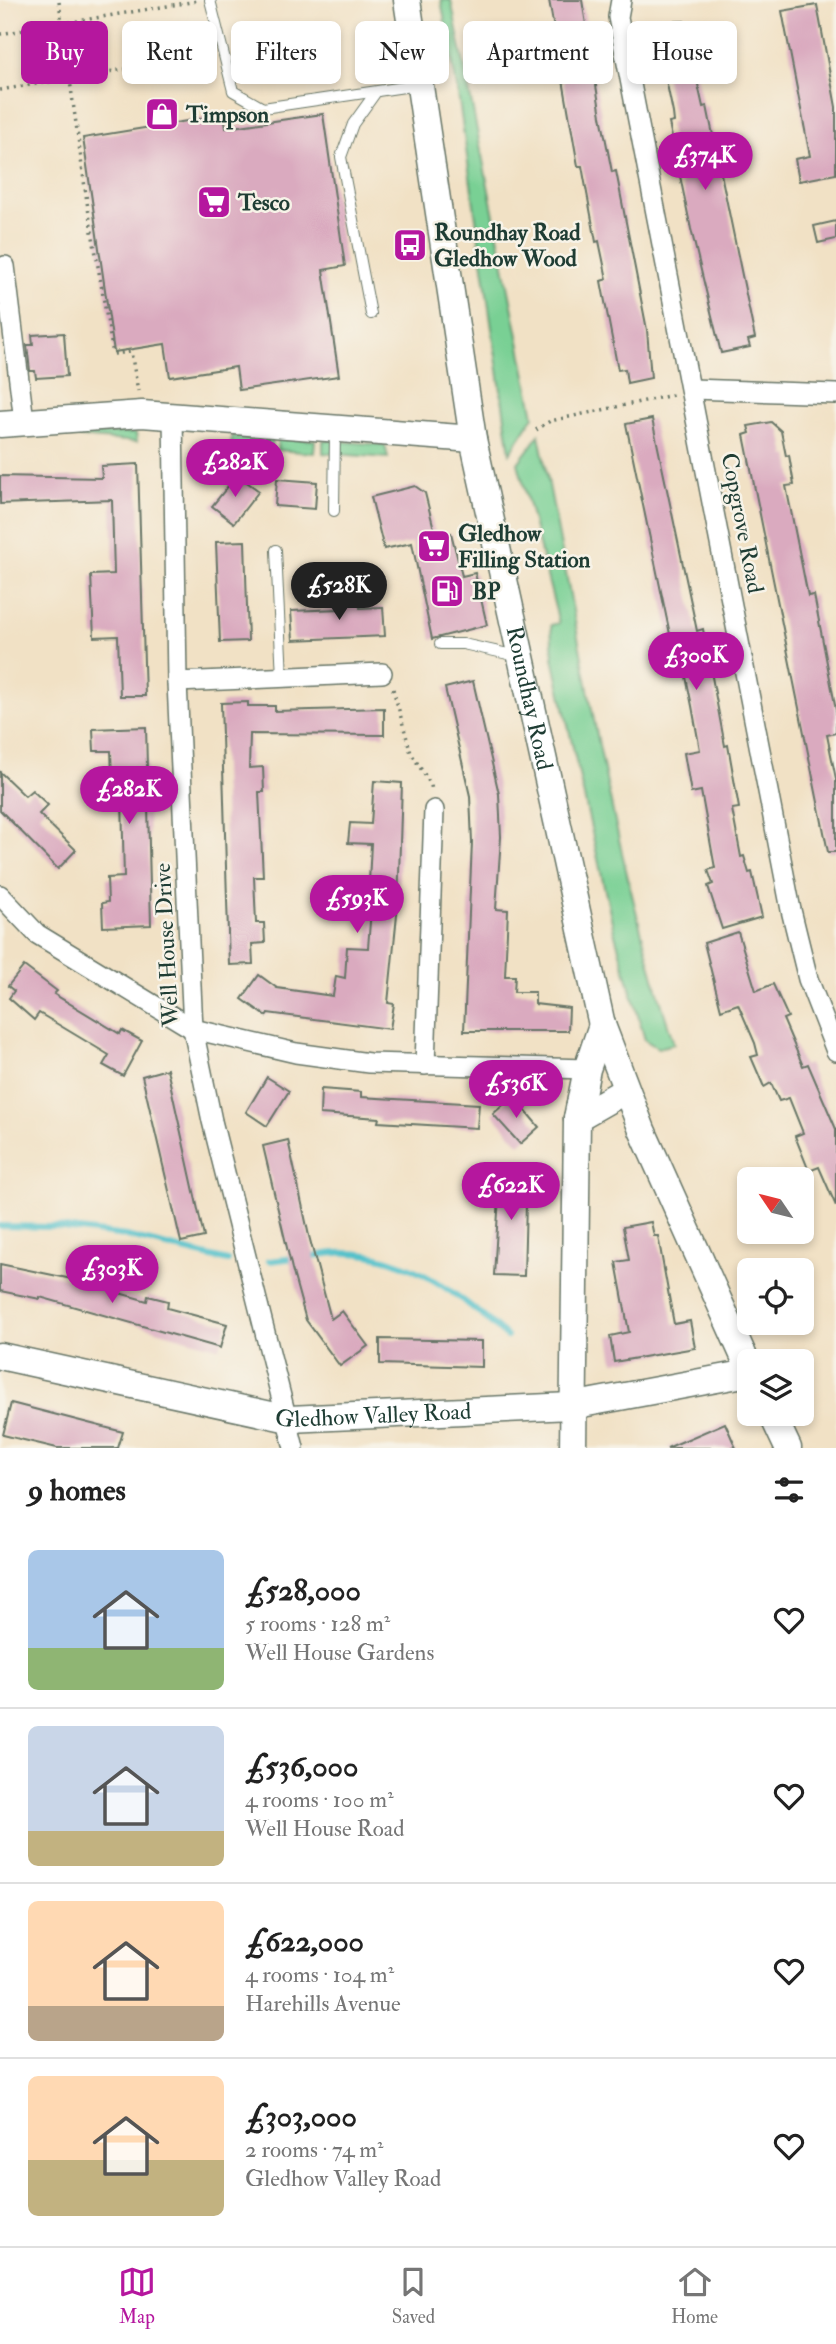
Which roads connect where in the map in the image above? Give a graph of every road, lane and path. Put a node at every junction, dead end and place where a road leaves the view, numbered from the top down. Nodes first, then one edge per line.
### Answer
1 (203, 0) edge
2 (210, 0) edge
3 (407, 0) edge
4 (621, 0) edge
5 (59, 2) dead end
6 (62, 21) edge
7 (80, 21) edge
8 (411, 21) edge
9 (21, 31) edge
10 (0, 34) edge
11 (223, 53) junction
12 (108, 72) edge
13 (35, 84) edge
14 (71, 84) edge
15 (422, 84) joint
16 (0, 90) edge
17 (376, 92) junction
18 (5, 266) dead end
19 (371, 314) dead end
20 (692, 389) junction
21 (836, 394) edge
22 (663, 398) dead end
23 (142, 414) junction
24 (173, 415) junction
25 (12, 422) edge
26 (335, 428) junction
27 (537, 430) dead end
28 (473, 439) junction
29 (334, 511) dead end
30 (276, 550) dead end
31 (440, 644) dead end
32 (521, 657) junction
33 (382, 673) joint
34 (282, 678) junction
35 (177, 682) junction
36 (434, 810) joint
37 (0, 895) edge
38 (603, 1026) junction
39 (194, 1028) junction
40 (836, 1051) edge
41 (425, 1065) junction
42 (587, 1069) junction
43 (626, 1090) junction
44 (577, 1118) junction
45 (741, 1349) edge
46 (0, 1356) edge
47 (737, 1375) edge
48 (571, 1406) junction
49 (289, 1419) junction
50 (778, 1426) edge
51 (293, 1448) edge
52 (573, 1448) edge
53 (788, 1448) edge

1 - 7 path
2 - 11 lane
3 - 8 street, Roundhay Road
4 - 20 street, Copgrove Road
5 - 6 path
9 - 10 path
11 - 12 path
11 - 17 lane
13 - 16 path
14 - 23 path
15 - 17 lane
15 - 28 street, Roundhay Road
17 - 19 lane
18 - 25 street
20 - 21 street
20 - 40 street, Copgrove Road
22 - 27 path
23 - 24 street
23 - 25 street
24 - 26 street
24 - 35 street, Well House Drive
26 - 28 street
26 - 29 lane
28 - 32 street, Roundhay Road
30 - 34 lane
31 - 32 lane
32 - 38 street, Roundhay Road
33 - 34 street
33 - 36 path
34 - 35 street
35 - 39 street, Well House Drive
36 - 41 street
37 - 39 street
38 - 42 street
38 - 43 street, Roundhay Road
39 - 41 street
39 - 49 street, Well House Drive
41 - 42 street
42 - 44 street
43 - 44 street
43 - 45 street, Roundhay Road
44 - 48 street
46 - 49 street, Gledhow Valley Road
47 - 48 street, Gledhow Valley Road
48 - 49 street, Gledhow Valley Road
48 - 52 street
49 - 51 street, Well House Drive
50 - 53 street

